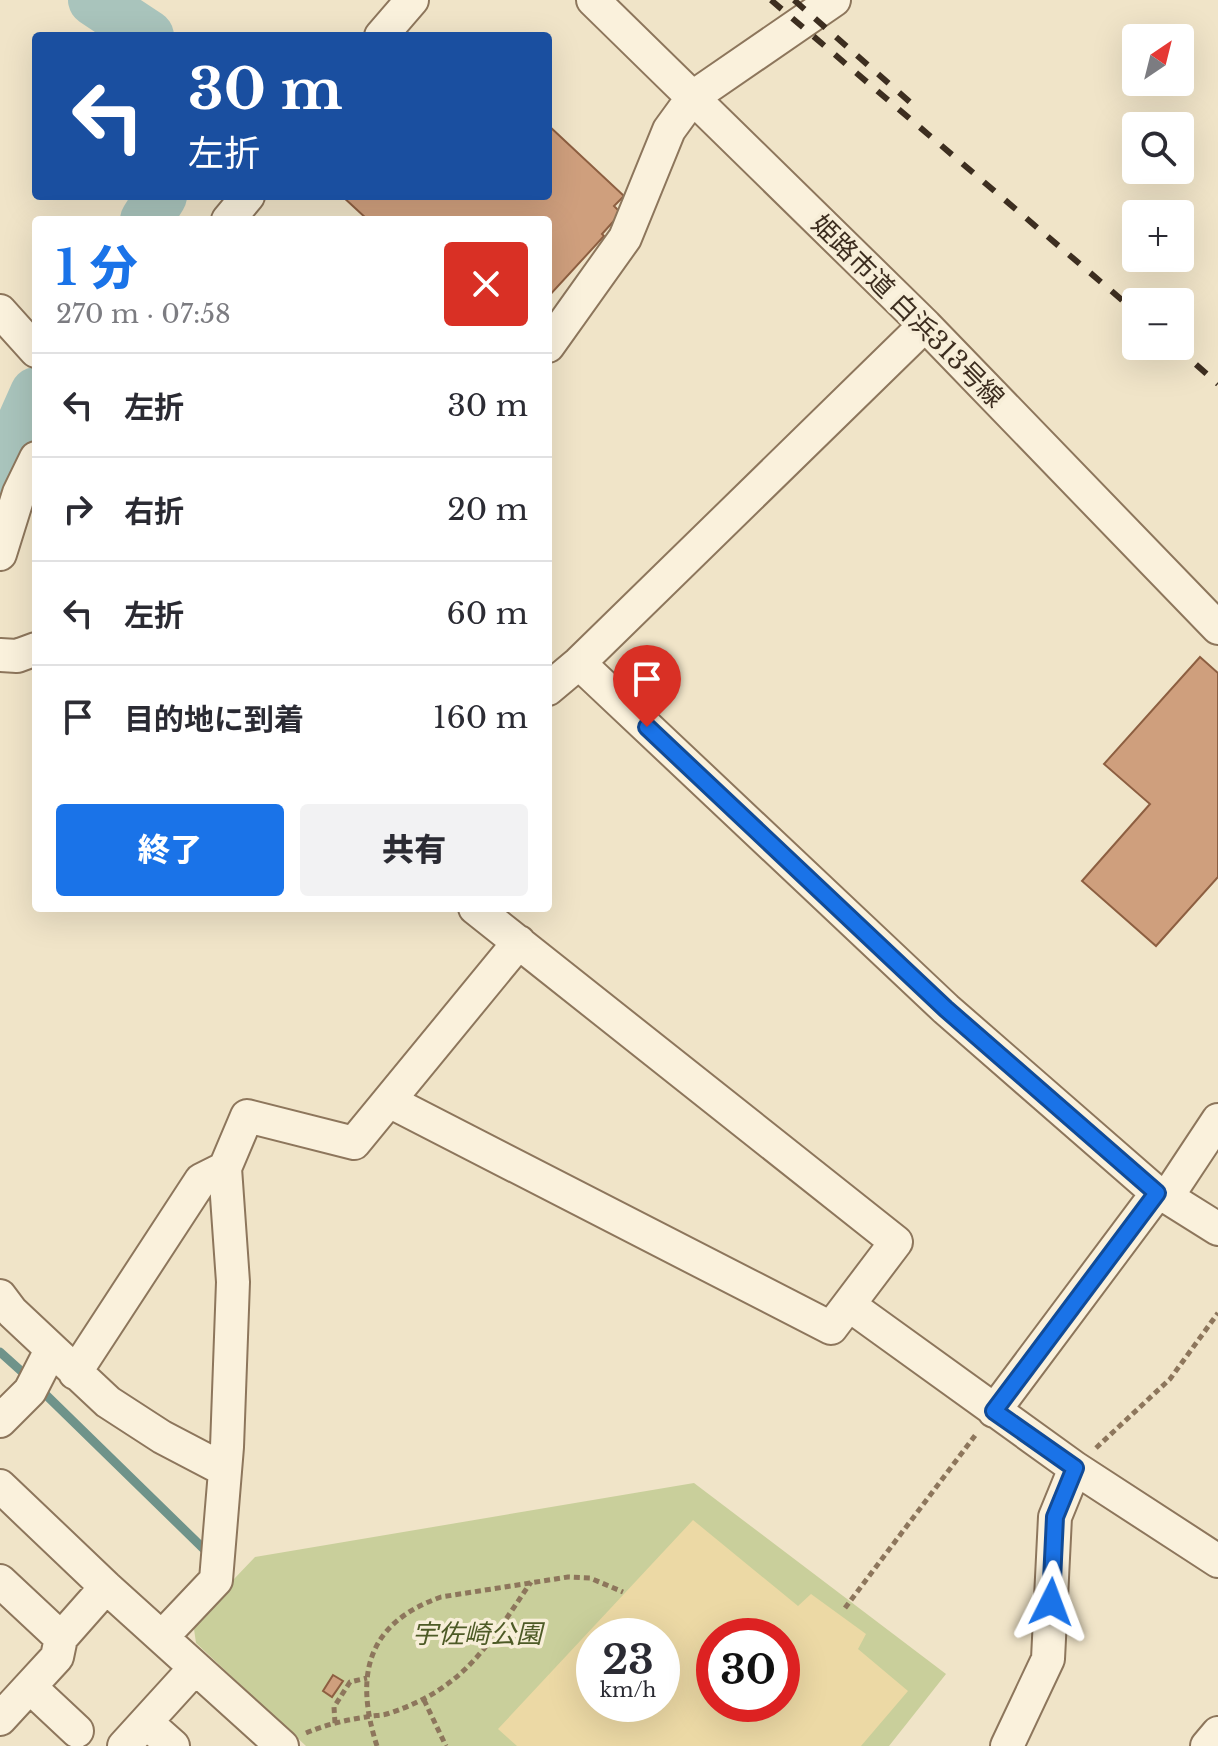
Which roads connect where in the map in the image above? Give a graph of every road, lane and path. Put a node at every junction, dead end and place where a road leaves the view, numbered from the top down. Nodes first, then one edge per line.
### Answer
1 (412, 0) edge
2 (593, 0) edge
3 (834, 0) edge
4 (384, 32) edge
5 (693, 97) junction
6 (245, 200) edge
7 (231, 216) edge
8 (0, 311) edge
9 (925, 325) junction
10 (552, 340) edge
11 (32, 347) edge
12 (32, 466) edge
13 (0, 554) edge
14 (1218, 628) edge
15 (32, 650) edge
16 (0, 655) edge
17 (579, 663) junction
18 (552, 686) edge
19 (480, 912) edge
20 (519, 942) junction
21 (389, 1101) junction
22 (1218, 1120) edge
23 (225, 1168) junction
24 (1162, 1195) junction
25 (1218, 1229) edge
26 (0, 1296) edge
27 (849, 1305) junction
28 (1218, 1313) edge
29 (51, 1350) junction
30 (75, 1373) junction
31 (994, 1411) junction
32 (0, 1421) edge
33 (1075, 1468) junction
34 (225, 1470) junction
35 (0, 1486) edge
36 (1218, 1561) edge
37 (0, 1581) edge
38 (531, 1582) junction
39 (106, 1587) junction
40 (623, 1592) dead end
41 (845, 1608) dead end
42 (162, 1637) junction
43 (61, 1638) junction
44 (195, 1668) junction
45 (367, 1678) junction
46 (30, 1687) junction
47 (424, 1700) junction
48 (368, 1716) junction
49 (0, 1719) edge
50 (146, 1722) junction
51 (335, 1723) junction
52 (77, 1731) dead end
53 (1218, 1733) edge
54 (1019, 1741) edge
55 (281, 1744) edge
56 (124, 1746) edge
57 (173, 1746) edge
58 (377, 1746) edge
59 (446, 1746) edge
60 (1207, 1746) edge

1 - 4 street
2 - 5 street, 姫路市道 白浜313号線
3 - 5 street
5 - 9 street, 姫路市道 白浜313号線
5 - 10 street
6 - 7 street
8 - 11 street
9 - 14 street, 姫路市道 白浜313号線
9 - 17 street
12 - 13 street
15 - 16 street
17 - 18 street
17 - 24 street
19 - 20 street
20 - 21 street
20 - 27 street
21 - 23 street
21 - 27 street
22 - 24 street
23 - 30 street
23 - 34 street
24 - 25 street
24 - 31 street
26 - 29 street
27 - 31 street
28 - 33 path
29 - 30 street
29 - 32 street
30 - 34 street
31 - 33 street
31 - 41 path
33 - 36 street
33 - 54 street
34 - 42 street
35 - 39 street
37 - 43 street
38 - 40 path
38 - 45 path
38 - 47 path
39 - 42 street
39 - 43 street
42 - 44 street
43 - 46 street
44 - 50 street
44 - 55 street
45 - 48 path
45 - 51 path
46 - 49 street
46 - 52 street
47 - 48 path
47 - 59 path
48 - 51 path
48 - 58 path
50 - 56 street
50 - 57 street
51 - 55 path
53 - 60 street

